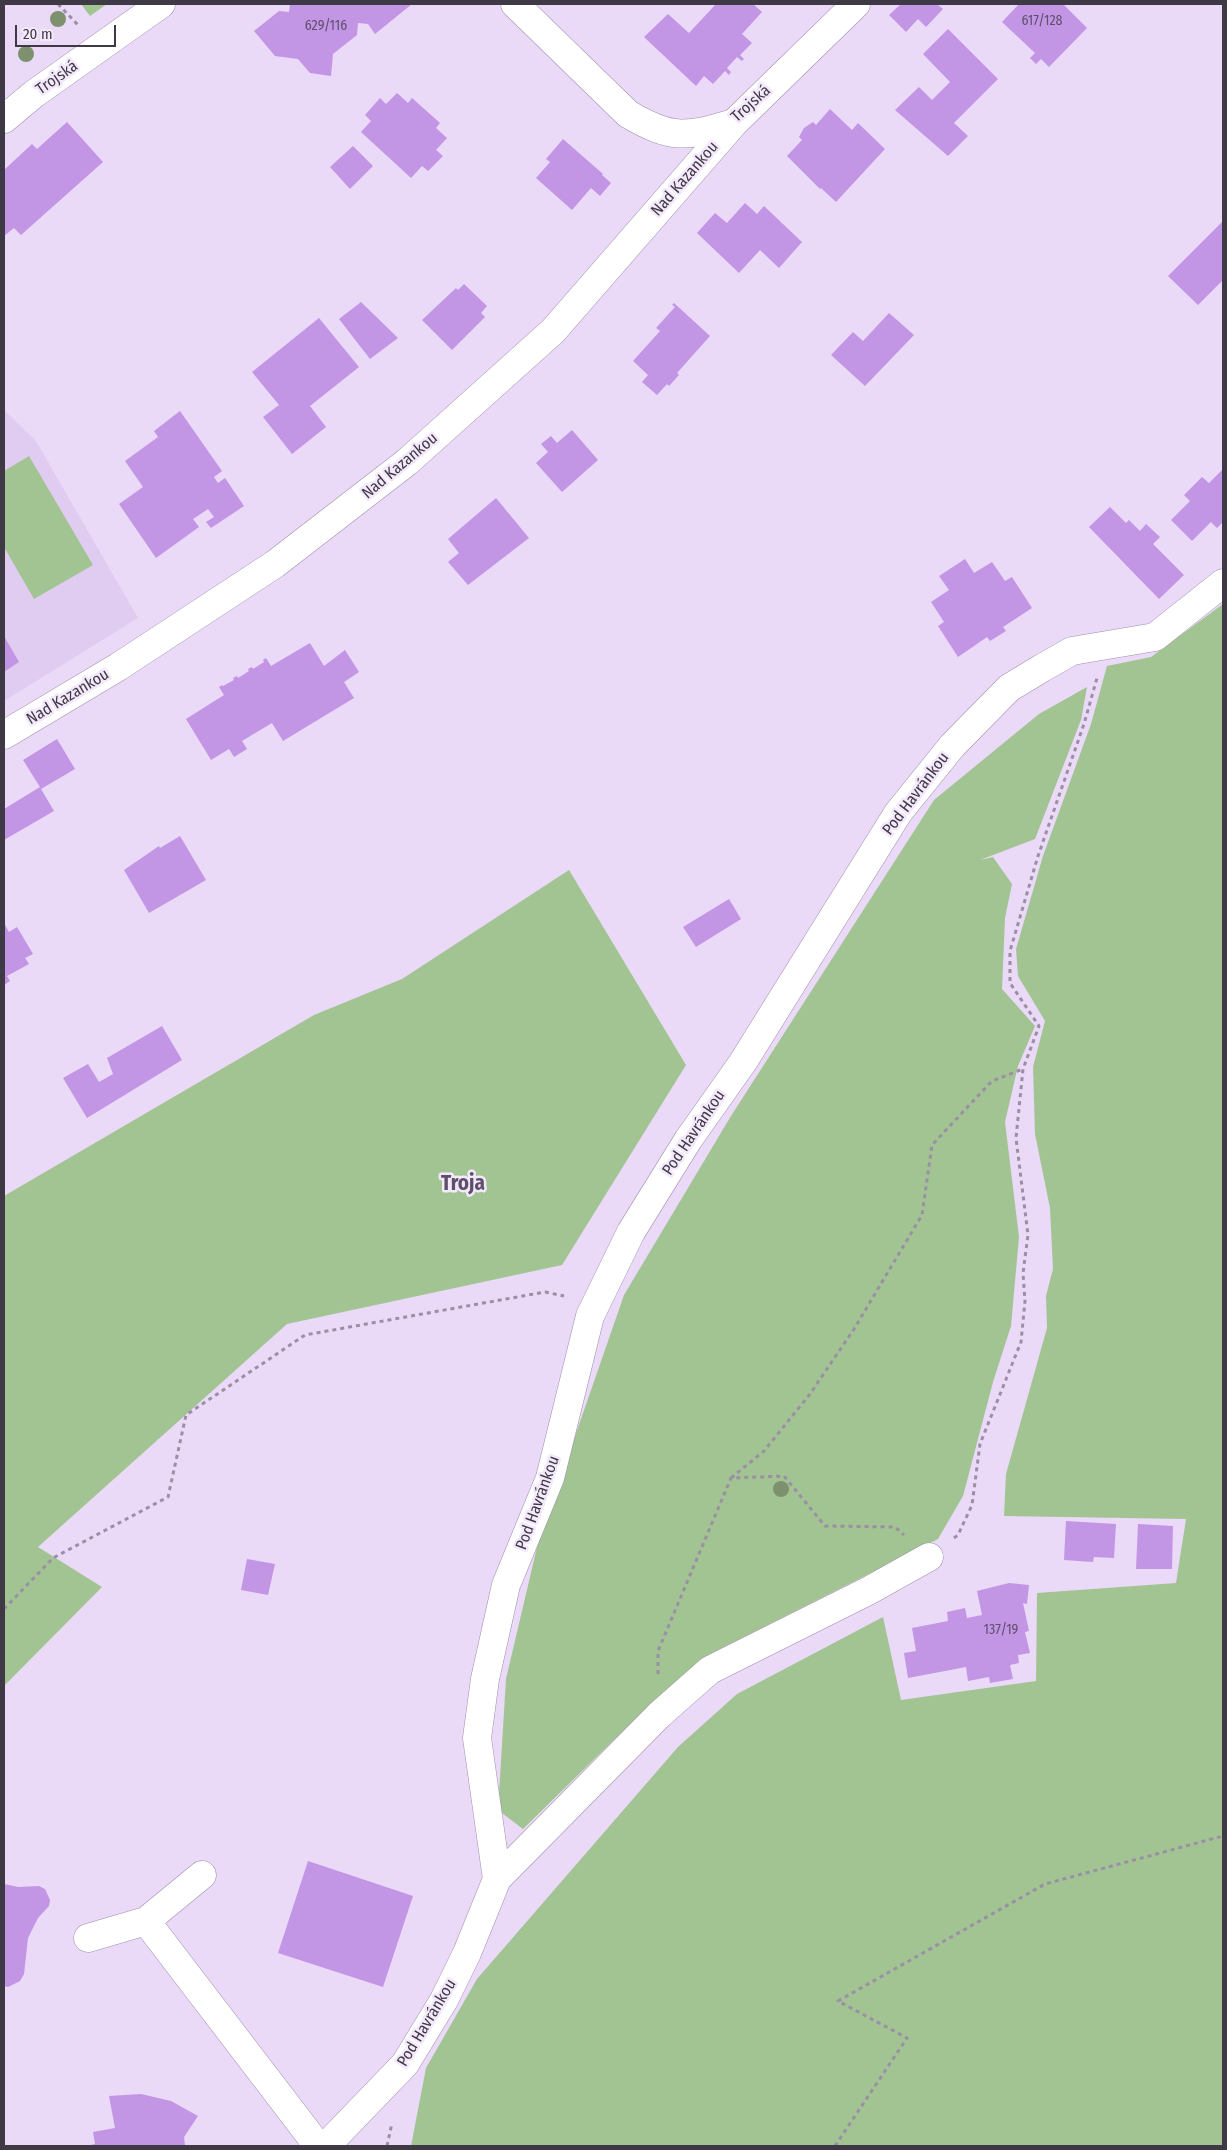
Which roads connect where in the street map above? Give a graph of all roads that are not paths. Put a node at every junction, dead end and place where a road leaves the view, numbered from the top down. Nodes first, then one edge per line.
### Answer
1 (161, 4) edge
2 (515, 4) edge
3 (856, 4) edge
4 (4, 119) edge
5 (734, 123) junction
6 (1223, 583) edge
7 (4, 735) edge
8 (929, 1557) road end
9 (202, 1875) dead end
10 (497, 1879) junction
11 (146, 1921) junction
12 (88, 1938) dead end
13 (318, 2146) edge
14 (326, 2146) edge

1 - 4 street, Trojská
2 - 5 street, Trojská
3 - 5 street, Trojská
5 - 7 street, Nad Kazankou
6 - 10 street, Pod Havránkou
8 - 10 street, Pod Havránkou
9 - 11 street
10 - 14 street, Pod Havránkou
11 - 12 street
11 - 13 street

